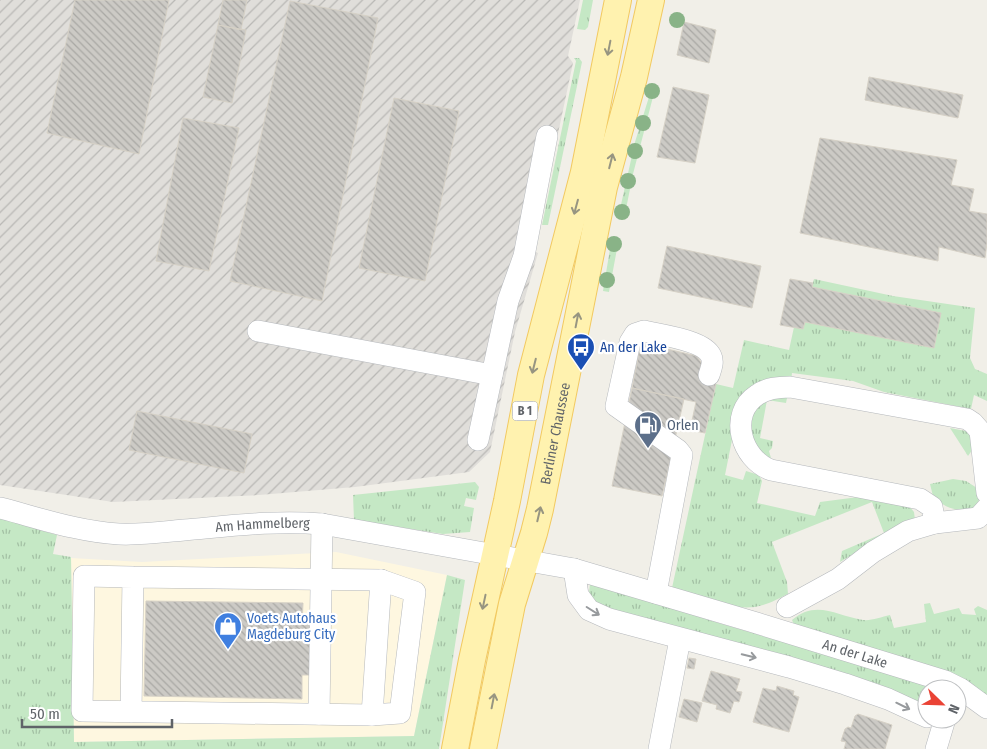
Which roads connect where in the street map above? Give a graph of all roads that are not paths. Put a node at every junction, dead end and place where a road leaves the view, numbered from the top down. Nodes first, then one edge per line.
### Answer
1 (618, 0) edge
2 (651, 0) edge
3 (547, 136) dead end
4 (258, 331) dead end
5 (492, 375) junction
6 (710, 375) dead end
7 (478, 440) dead end
8 (987, 493) edge
9 (0, 508) edge
10 (987, 508) edge
11 (935, 523) junction
12 (322, 524) junction
13 (494, 554) junction
14 (525, 560) junction
15 (574, 569) junction
16 (133, 577) junction
17 (321, 580) junction
18 (381, 580) junction
19 (656, 593) junction
20 (787, 607) dead end
21 (680, 639) junction
22 (938, 679) edge
23 (967, 697) edge
24 (987, 708) edge
25 (917, 711) edge
26 (131, 712) junction
27 (319, 714) junction
28 (372, 715) junction
29 (937, 729) edge
30 (455, 749) edge
31 (484, 749) edge
32 (659, 749) edge
33 (936, 749) edge

1 -> 13 main road, B 1
14 -> 2 main road, Berliner Chaussee / B 1
3 - 5 street
4 - 5 street
5 - 7 street
6 - 19 street
8 - 11 street
9 - 12 street, Am Hammelberg
10 - 11 street
11 - 20 street
12 - 13 street, Am Hammelberg
12 - 17 street
13 - 14 street, Am Hammelberg
13 -> 30 main road, B 1
14 - 15 street, An der Lake
31 -> 14 main road, Berliner Chaussee / B 1
15 - 19 street, An der Lake
15 -> 21 street
16 - 17 street
16 - 26 street
16 - 26 street
17 - 18 street
17 - 27 street
18 - 28 street
18 - 28 street
19 - 22 street, An der Lake
21 -> 25 street
21 - 32 street
23 - 24 street, An der Lake
26 - 27 street
27 - 28 street
29 - 33 street

